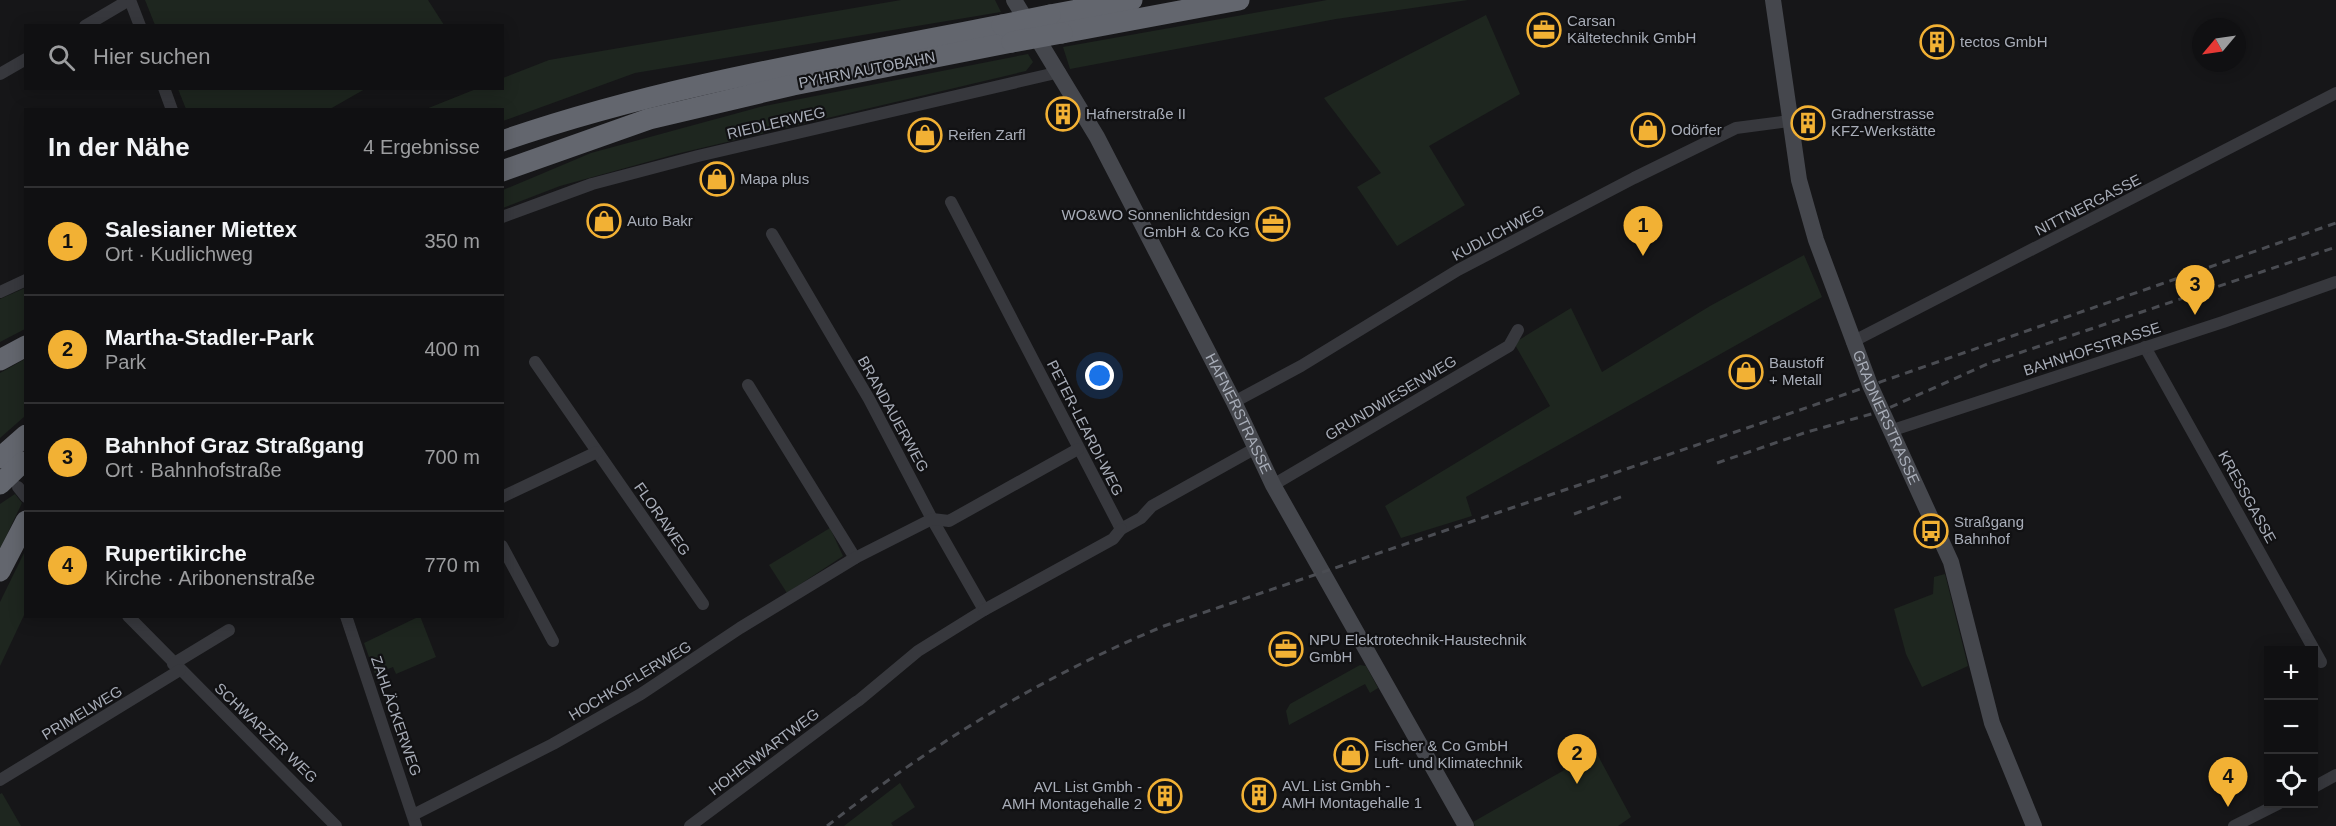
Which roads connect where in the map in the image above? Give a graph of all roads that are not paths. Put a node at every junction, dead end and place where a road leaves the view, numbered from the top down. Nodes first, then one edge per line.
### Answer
1 (130, 0) edge
2 (1014, 0) edge
3 (1132, 0) edge
4 (1239, 0) edge
5 (1773, 0) edge
6 (88, 24) edge
7 (139, 24) edge
8 (1056, 24) junction
9 (1007, 33) junction
10 (24, 60) edge
11 (1060, 72) junction
12 (0, 74) edge
13 (165, 90) edge
14 (2336, 93) edge
15 (626, 105) junction
16 (171, 108) edge
17 (1789, 121) junction
18 (504, 140) edge
19 (504, 152) edge
20 (504, 170) edge
21 (951, 201) dead end
22 (504, 216) edge
23 (772, 234) dead end
24 (24, 281) edge
25 (2336, 282) edge
26 (0, 292) edge
27 (1518, 330) dead end
28 (1852, 342) junction
29 (24, 347) edge
30 (2145, 347) junction
31 (0, 360) edge
32 (535, 362) dead end
33 (748, 386) dead end
34 (1234, 402) junction
35 (1890, 431) junction
36 (1078, 449) junction
37 (1254, 449) junction
38 (597, 452) junction
39 (17, 453) edge
40 (1273, 485) junction
41 (14, 490) edge
42 (504, 496) edge
43 (932, 519) junction
44 (24, 525) edge
45 (1121, 529) junction
46 (504, 550) edge
47 (855, 558) junction
48 (0, 571) edge
49 (703, 604) dead end
50 (984, 610) junction
51 (130, 618) edge
52 (347, 618) edge
53 (229, 630) dead end
54 (554, 641) dead end
55 (2321, 662) dead end
56 (177, 667) junction
57 (2336, 775) edge
58 (0, 780) edge
59 (2318, 784) edge
60 (2270, 808) edge
61 (415, 821) edge
62 (336, 826) edge
63 (690, 826) edge
64 (1466, 826) edge
65 (2034, 826) edge
66 (2234, 826) edge

1 - 6 street
1 - 7 street
2 - 11 street, HAFNERSTRASSE
3 - 8 highway, PYHRN AUTOBAHN
4 - 8 highway, PYHRN AUTOBAHN
5 - 17 street, GRADNERSTRASSE
8 - 9 highway, PYHRN AUTOBAHN, bridge
9 - 15 highway, PYHRN AUTOBAHN
9 - 20 highway, PYHRN AUTOBAHN
10 - 12 street
11 - 22 street, RIEDLERWEG
11 - 34 street, HAFNERSTRASSE
13 - 16 street
14 - 28 street, NITTNERGASSE
15 - 18 highway, PYHRN AUTOBAHN
15 - 19 highway
17 - 28 street, GRADNERSTRASSE
17 - 34 street, KUDLICHWEG
21 - 36 street, PETER-LEARDI-WEG
23 - 43 street, BRANDAUERWEG
24 - 26 street
25 - 30 street, BAHNHOFSTRASSE
27 - 40 street, GRUNDWIESENWEG
28 - 35 street, GRADNERSTRASSE
29 - 31 highway
30 - 35 street, BAHNHOFSTRASSE
30 - 55 street, KRESSGASSE
32 - 38 street, FLORAWEG
33 - 47 street
34 - 37 street, HAFNERSTRASSE
35 - 65 street, GRADNERSTRASSE
36 - 43 street, HOCHKOFLERWEG
36 - 45 street, PETER-LEARDI-WEG
37 - 40 street, HAFNERSTRASSE
37 - 45 street
38 - 42 street
38 - 49 street, FLORAWEG
39 - 41 highway, bridge
40 - 64 street, HAFNERSTRASSE
43 - 47 street, HOCHKOFLERWEG
43 - 50 street, BRANDAUERWEG
44 - 48 highway
45 - 50 street
46 - 54 street
47 - 61 street, HOCHKOFLERWEG
50 - 63 street, HOHENWARTWEG
51 - 56 street, SCHWARZER WEG
52 - 61 street, ZAHLÄCKERWEG
53 - 56 street
56 - 58 street, PRIMELWEG
56 - 62 street, SCHWARZER WEG
57 - 59 street
60 - 66 street

